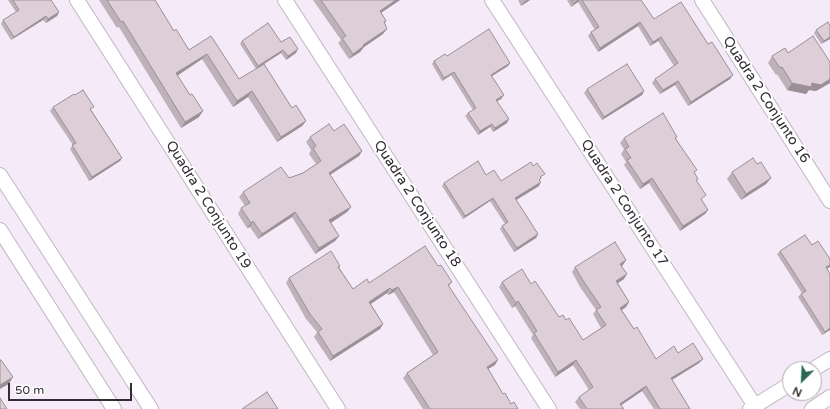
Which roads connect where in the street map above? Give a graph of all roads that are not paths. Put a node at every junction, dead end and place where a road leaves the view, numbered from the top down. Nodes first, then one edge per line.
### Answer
1 (78, 0) edge
2 (285, 0) edge
3 (492, 0) edge
4 (702, 0) edge
5 (0, 175) edge
6 (830, 201) edge
7 (0, 230) edge
8 (782, 389) edge
9 (830, 397) edge
10 (753, 408) edge
11 (114, 409) edge
12 (151, 409) edge
13 (338, 409) edge
14 (549, 409) edge
15 (812, 409) edge

1 - 13 street, Quadra 2 Conjunto 19
2 - 14 street, Quadra 2 Conjunto 18
3 - 10 street, Quadra 2 Conjunto 17
4 - 6 street, Quadra 2 Conjunto 16
5 - 12 street
7 - 11 street
8 - 10 street
9 - 15 street

